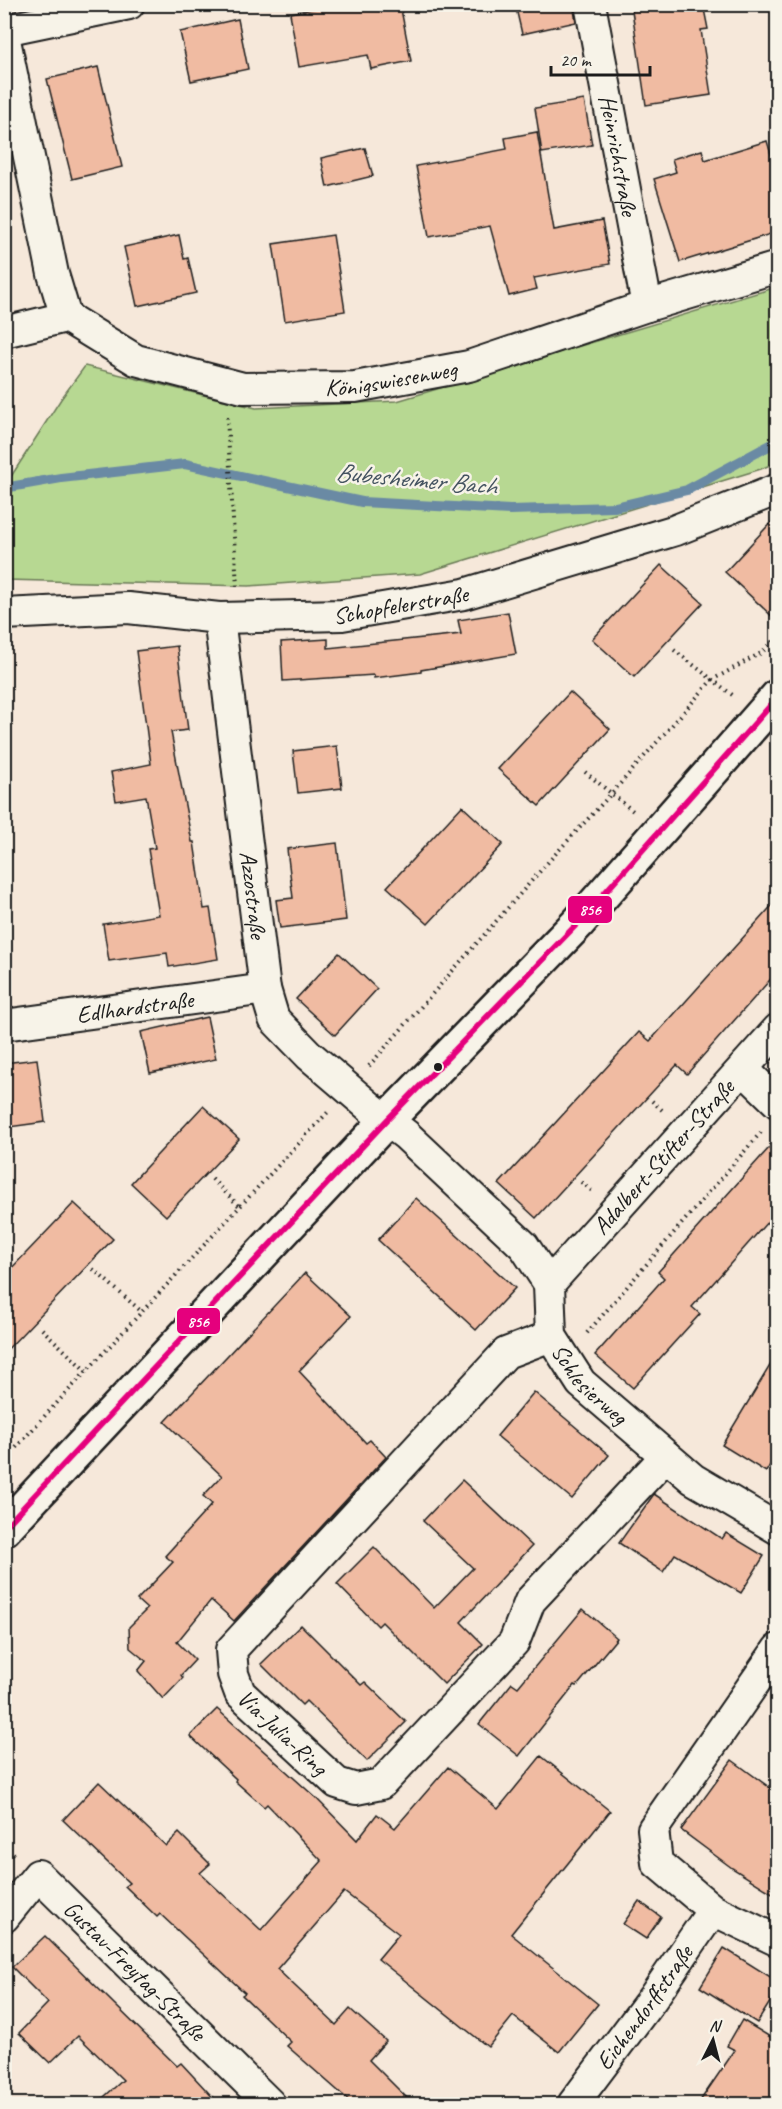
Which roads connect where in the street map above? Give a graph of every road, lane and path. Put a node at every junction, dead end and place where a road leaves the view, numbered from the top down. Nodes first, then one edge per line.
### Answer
1 (129, 4) edge
2 (590, 4) edge
3 (4, 30) edge
4 (4, 35) edge
5 (777, 267) edge
6 (648, 306) junction
7 (66, 317) junction
8 (4, 332) edge
9 (225, 384) junction
10 (777, 489) edge
11 (4, 614) edge
12 (229, 618) junction
13 (777, 637) edge
14 (674, 650) dead end
15 (712, 680) junction
16 (768, 706) edge
17 (585, 772) dead end
18 (611, 794) junction
19 (657, 832) junction
20 (265, 989) junction
21 (4, 1025) edge
22 (777, 1029) edge
23 (742, 1069) junction
24 (350, 1089) junction
25 (774, 1113) edge
26 (387, 1120) junction
27 (212, 1179) dead end
28 (240, 1207) junction
29 (93, 1269) dead end
30 (549, 1284) junction
31 (142, 1312) junction
32 (42, 1329) dead end
33 (558, 1347) junction
34 (86, 1371) junction
35 (666, 1456) junction
36 (4, 1461) edge
37 (4, 1529) edge
38 (777, 1529) edge
39 (777, 1649) edge
40 (713, 1910) junction
41 (4, 1917) edge
42 (777, 1941) edge
43 (270, 2104) edge
44 (573, 2104) edge

1 - 3 street
2 - 6 street, Heinrichstraße
4 - 7 street
5 - 6 street, Königswiesenweg
6 - 9 street, Königswiesenweg
7 - 8 street
7 - 9 street, Königswiesenweg
9 - 12 path
10 - 12 street, Schopfelerstraße
11 - 12 street, Schopfelerstraße
12 - 20 street, Azzostraße
13 - 15 path
14 - 15 path
15 - 16 path
15 - 18 path
16 - 19 main road
17 - 18 path
18 - 19 path
18 - 24 path
19 - 26 main road
20 - 21 street, Edlhardstraße
20 - 24 street, Azzostraße
22 - 23 street, Adalbert-Stifter-Straße
23 - 25 street
23 - 30 street, Adalbert-Stifter-Straße
24 - 26 street, Azzostraße
24 - 28 path
25 - 33 path
26 - 30 street
26 - 37 main road
27 - 28 path
28 - 31 path
29 - 31 path
30 - 33 street, Schlesierweg
31 - 34 path
32 - 34 path
33 - 35 street, Schlesierweg
33 - 35 street, Via-Julia-Ring
34 - 36 path
35 - 38 street, Schlesierweg
39 - 40 street
40 - 42 street
40 - 44 street, Eichendorffstraße
41 - 43 street, Gustav-Freytag-Straße

